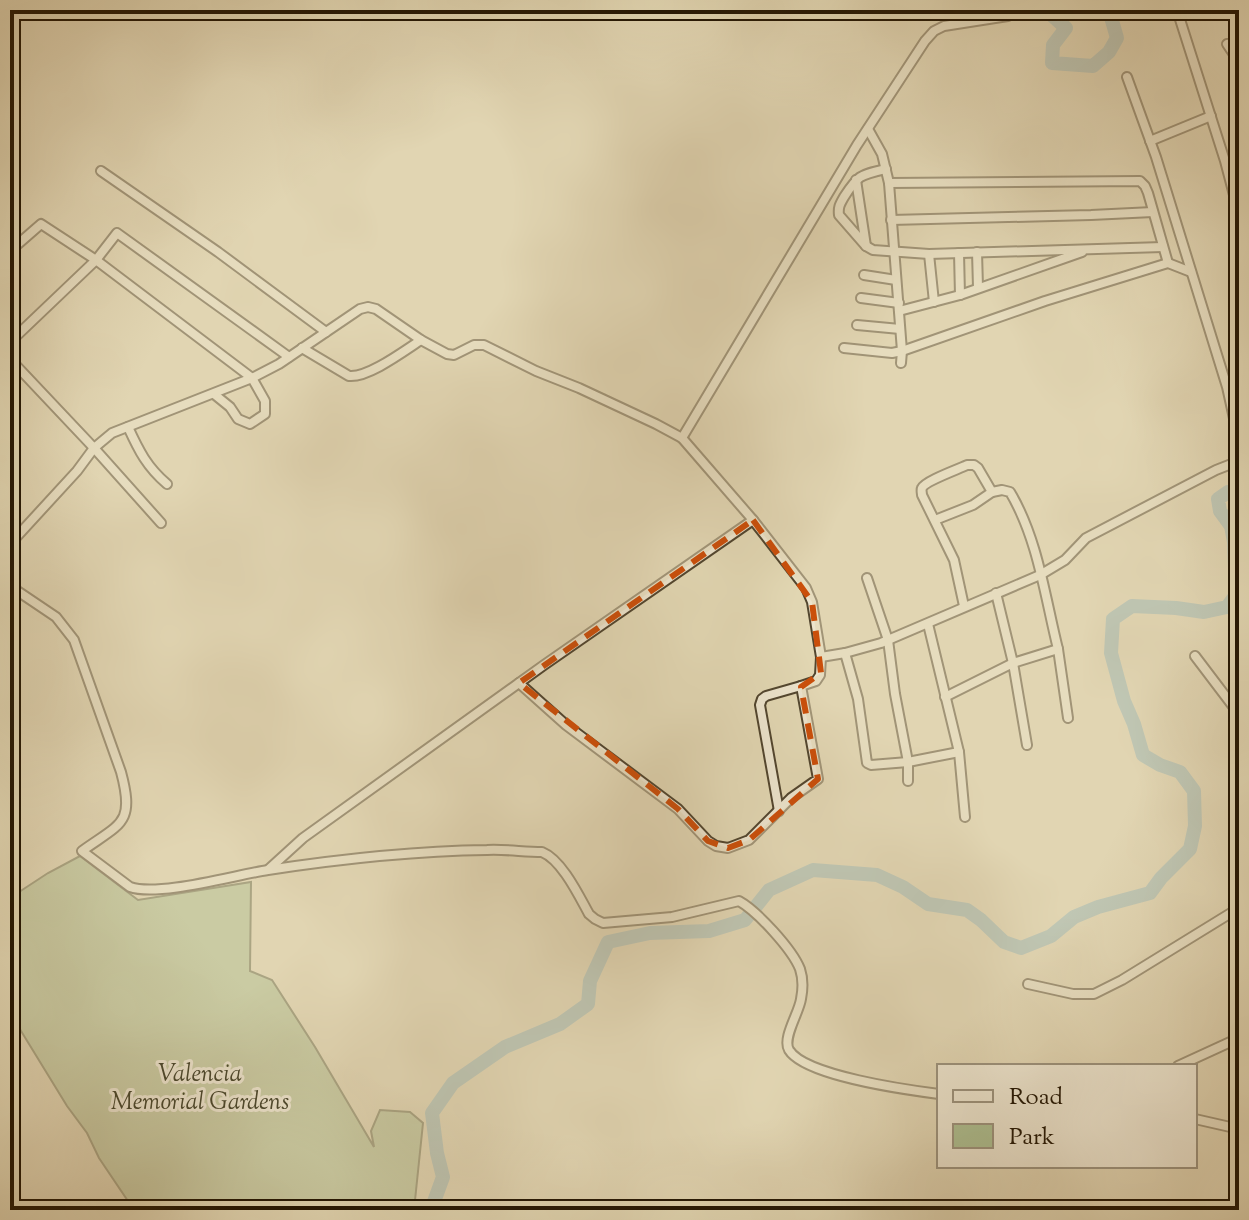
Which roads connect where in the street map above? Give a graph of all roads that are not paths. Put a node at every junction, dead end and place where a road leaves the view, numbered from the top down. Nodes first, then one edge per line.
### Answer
1 (1016, 10) edge
2 (1177, 10) edge
3 (1227, 44) dead end
4 (1239, 62) edge
5 (1127, 77) dead end
6 (1211, 116) junction
7 (868, 129) junction
8 (1150, 141) junction
9 (886, 169) junction
10 (101, 171) dead end
11 (856, 179) junction
12 (889, 183) junction
13 (1236, 198) edge
14 (1153, 212) junction
15 (1239, 214) edge
16 (891, 220) junction
17 (866, 246) junction
18 (1163, 247) junction
19 (1090, 249) junction
20 (10, 251) edge
21 (894, 252) junction
22 (977, 252) junction
23 (959, 253) junction
24 (929, 254) junction
25 (96, 260) junction
26 (1168, 263) junction
27 (1191, 272) junction
28 (864, 275) dead end
29 (896, 280) junction
30 (978, 287) junction
31 (960, 295) junction
32 (861, 298) dead end
33 (934, 302) junction
34 (899, 307) junction
35 (857, 325) dead end
36 (900, 329) junction
37 (326, 332) junction
38 (421, 340) junction
39 (10, 342) edge
40 (302, 348) junction
41 (844, 348) dead end
42 (902, 351) junction
43 (289, 357) junction
44 (10, 359) edge
45 (901, 363) dead end
46 (252, 378) junction
47 (214, 394) junction
48 (128, 427) junction
49 (682, 438) junction
50 (1239, 441) edge
51 (94, 448) junction
52 (1239, 461) edge
53 (167, 484) dead end
54 (992, 492) junction
55 (753, 520) junction
56 (935, 520) junction
57 (161, 523) dead end
58 (10, 544) edge
59 (1040, 575) junction
60 (867, 578) dead end
61 (10, 586) edge
62 (996, 593) junction
63 (964, 606) junction
64 (928, 624) junction
65 (888, 640) junction
66 (1058, 649) junction
67 (845, 653) junction
68 (1195, 656) dead end
69 (821, 657) junction
70 (1013, 663) junction
71 (519, 683) junction
72 (801, 686) junction
73 (945, 697) junction
74 (1239, 714) edge
75 (1068, 718) dead end
76 (1027, 745) dead end
77 (959, 752) junction
78 (908, 762) junction
79 (908, 781) dead end
80 (779, 811) junction
81 (965, 817) dead end
82 (268, 870) junction
83 (1239, 908) edge
84 (1028, 984) dead end
85 (1239, 1038) edge
86 (1182, 1064) edge
87 (937, 1094) edge
88 (1197, 1119) edge
89 (1239, 1129) edge

1 - 7 street
2 - 6 street
3 - 4 street
5 - 8 street
6 - 8 street
6 - 13 street
7 - 9 street
7 - 49 street
8 - 27 street
9 - 11 street
9 - 12 street
10 - 37 street
11 - 17 street
11 - 17 street
12 - 14 street
12 - 16 street
13 - 15 street
14 - 16 street
14 - 18 street
16 - 21 street
17 - 21 street
18 - 19 street
18 - 26 street
19 - 22 street
19 - 30 street
20 - 25 street
21 - 24 street
21 - 29 street
22 - 23 street
22 - 30 street
23 - 24 street
23 - 31 street
24 - 33 street
25 - 39 street
25 - 43 street
25 - 46 street
26 - 27 street
26 - 42 street
27 - 50 street
28 - 29 street
29 - 34 street
30 - 31 street
31 - 33 street
32 - 34 street
33 - 34 street
34 - 36 street
35 - 36 street
36 - 42 street
37 - 38 street
37 - 40 street
38 - 40 street
38 - 49 street
40 - 43 street
41 - 42 street
42 - 45 street
43 - 46 street
44 - 51 street
46 - 47 street
46 - 47 street
47 - 48 street
48 - 51 street
48 - 53 street
49 - 55 street
51 - 57 street
51 - 58 street
52 - 59 street
54 - 56 street
54 - 56 street
54 - 59 street
55 - 69 street
55 - 71 street
56 - 63 street
59 - 62 street
59 - 66 street
60 - 65 street
61 - 82 street
62 - 63 street
62 - 70 street
63 - 64 street
64 - 65 street
64 - 73 street
65 - 67 street
65 - 78 street
66 - 70 street
66 - 75 street
67 - 69 street
67 - 78 street
68 - 74 street
69 - 72 street
70 - 73 street
70 - 76 street
71 - 80 street
71 - 82 street
72 - 80 street
72 - 80 street
73 - 77 street
77 - 78 street
77 - 81 street
78 - 79 street
82 - 87 street
83 - 84 street
85 - 86 street
88 - 89 street

